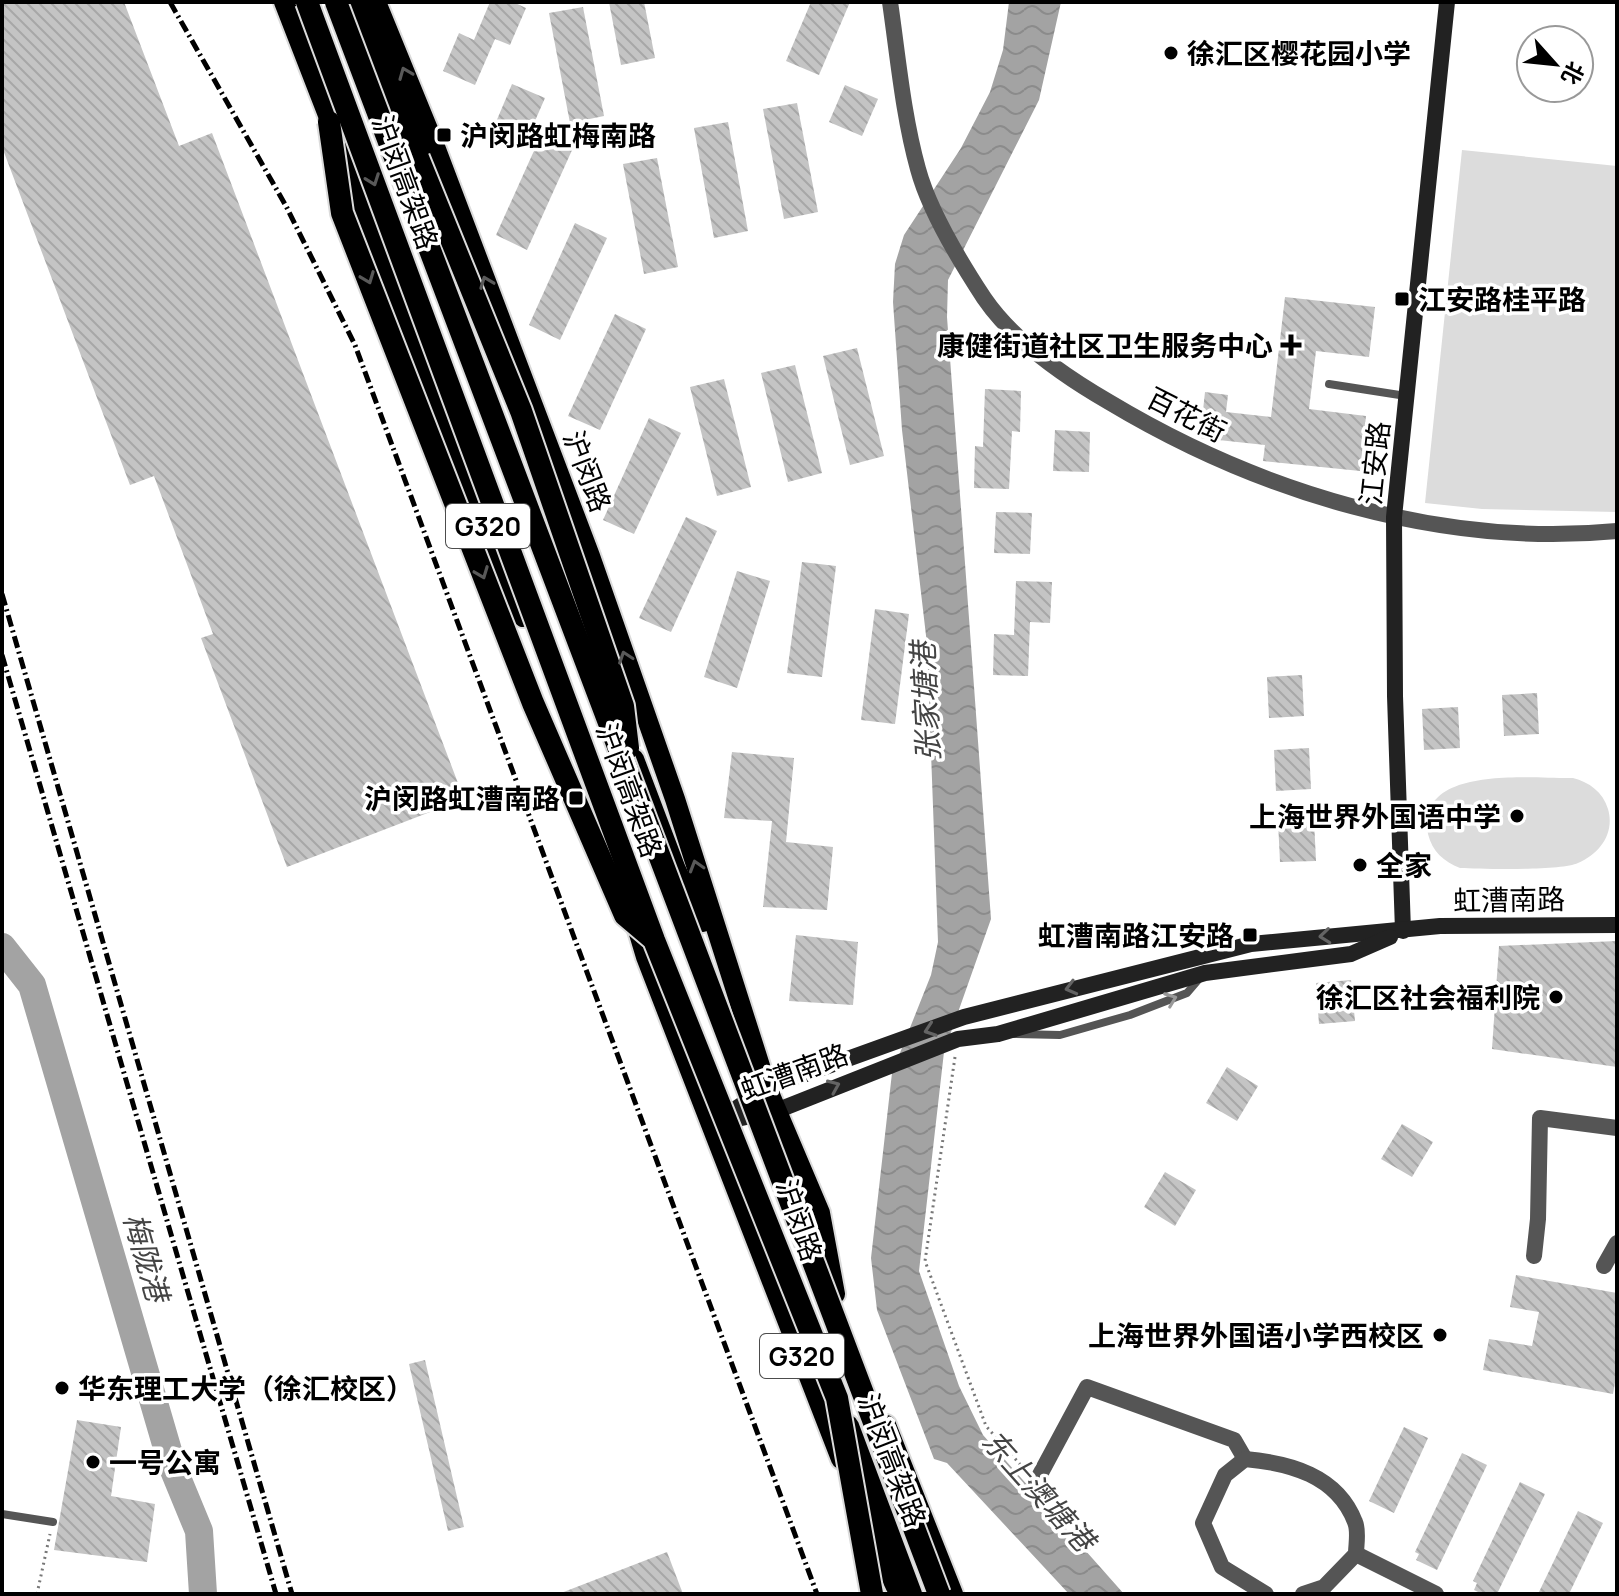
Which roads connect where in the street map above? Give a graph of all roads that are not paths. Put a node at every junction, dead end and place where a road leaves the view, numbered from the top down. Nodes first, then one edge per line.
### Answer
1 (284, 2) edge
2 (305, 2) edge
3 (339, 2) edge
4 (358, 2) edge
5 (376, 2) edge
6 (890, 2) edge
7 (1447, 2) edge
8 (329, 122) junction
9 (409, 159) junction
10 (349, 168) junction
11 (1329, 384) dead end
12 (1407, 396) junction
13 (1394, 517) junction
14 (1617, 531) edge
15 (651, 730) junction
16 (633, 785) junction
17 (655, 813) junction
18 (676, 870) junction
19 (625, 884) junction
20 (1617, 925) edge
21 (1403, 931) junction
22 (654, 940) junction
23 (727, 968) junction
24 (762, 1090) junction
25 (770, 1113) junction
26 (733, 1116) junction
27 (713, 1124) junction
28 (1617, 1128) edge
29 (1617, 1243) edge
30 (1534, 1256) dead end
31 (1604, 1266) dead end
32 (837, 1398) junction
33 (1245, 1459) junction
34 (1036, 1482) road end
35 (2, 1514) edge
36 (53, 1522) road end
37 (1356, 1554) junction
38 (870, 1590) edge
39 (902, 1592) edge
40 (939, 1594) edge
41 (953, 1594) edge
42 (1266, 1594) edge
43 (1303, 1594) edge
44 (1436, 1594) edge

1 - 8 main road, 沪闵路 / G320
2 - 10 main road
2 -> 22 highway, 沪闵高架路, bridge
3 - 9 main road, 沪闵路 / G320
3 - 16 highway, 沪闵高架路, bridge
4 - 9 highway
15 -> 5 main road, 沪闵路 / G320
6 - 13 street, 百花街
7 - 12 main road, 江安路
8 - 10 main road, 沪闵路 / G320
8 -> 22 highway, bridge
9 - 16 highway, bridge
9 - 17 main road, 沪闵路 / G320
10 - 19 main road, 沪闵路 / G320
11 - 12 lane
12 - 13 main road, 江安路
13 - 14 street, 百花街
13 - 21 main road, 江安路
15 - 17 main road
23 -> 15 main road, 沪闵路 / G320
16 - 40 highway, 沪闵高架路, bridge
17 - 18 main road, 沪闵路 / G320
18 - 23 main road, 沪闵路 / G320
18 - 24 main road, 沪闵路 / G320
19 - 26 main road, 沪闵路
19 - 27 main road, 沪闵路 / G320
20 - 21 main road, 虹漕南路
21 -> 24 main road, 虹漕南路
25 -> 21 main road, 虹漕南路
22 - 32 highway, 沪闵高架路, bridge
23 - 24 main road, 沪闵路 / G320
24 - 25 main road, 沪闵路 / G320
24 - 26 main road, 虹漕南路
25 - 26 main road, 虹漕南路
25 - 41 main road, 沪闵路 / G320
26 - 27 main road, 虹漕南路
26 - 39 main road, 沪闵路
27 - 39 main road, 沪闵路 / G320
28 - 30 street
29 - 31 street
32 - 38 highway, bridge
32 - 39 highway, 沪闵高架路, bridge
33 - 34 street
33 - 37 street
33 - 42 street
35 - 36 lane
37 - 43 street
37 - 44 street

